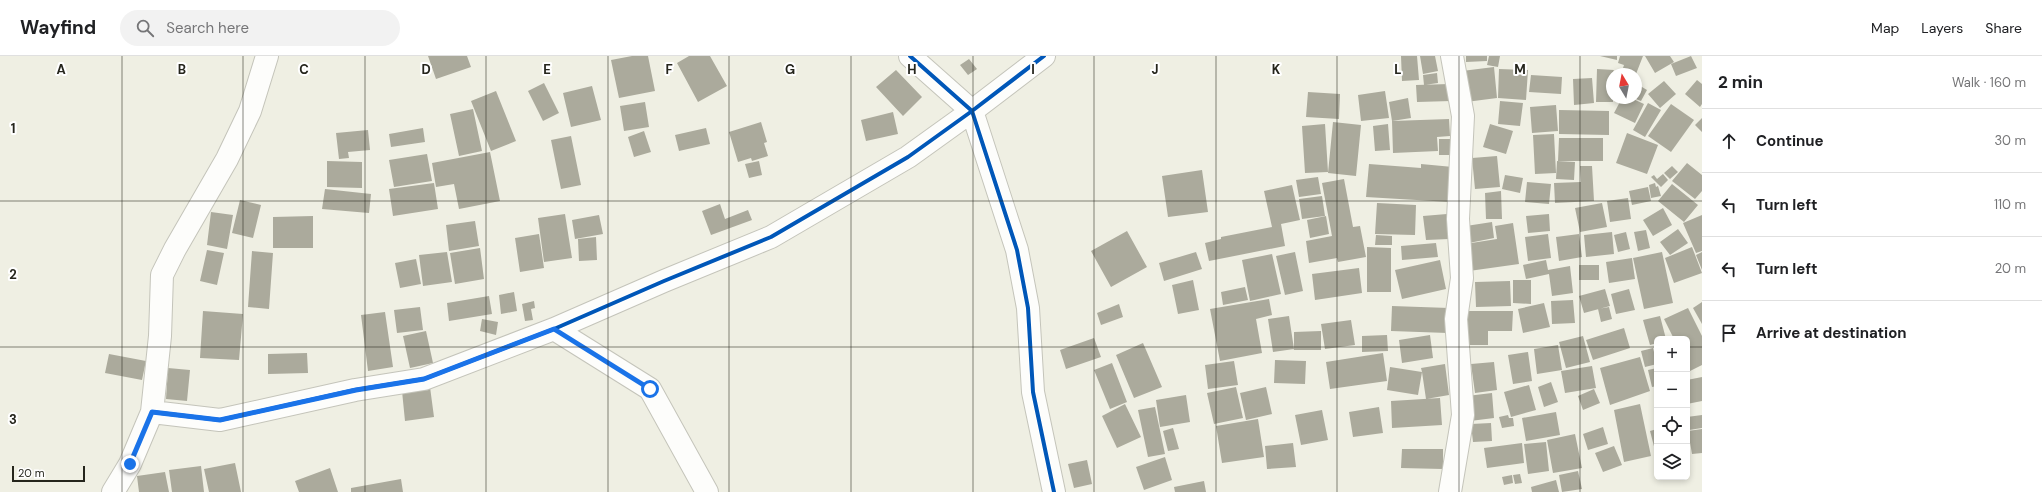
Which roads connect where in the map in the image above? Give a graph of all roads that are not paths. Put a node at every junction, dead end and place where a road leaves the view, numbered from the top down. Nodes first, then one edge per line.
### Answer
1 (267, 56) edge
2 (910, 56) edge
3 (1044, 56) edge
4 (1452, 56) edge
5 (972, 111) junction
6 (554, 329) junction
7 (152, 412) junction
8 (113, 492) edge
9 (707, 492) edge
10 (1054, 492) edge
11 (1450, 492) edge

1 - 7 street
2 - 5 street
3 - 5 street
4 - 11 street
5 - 6 street
5 - 10 street
6 - 7 street
6 - 9 street
7 - 8 street

